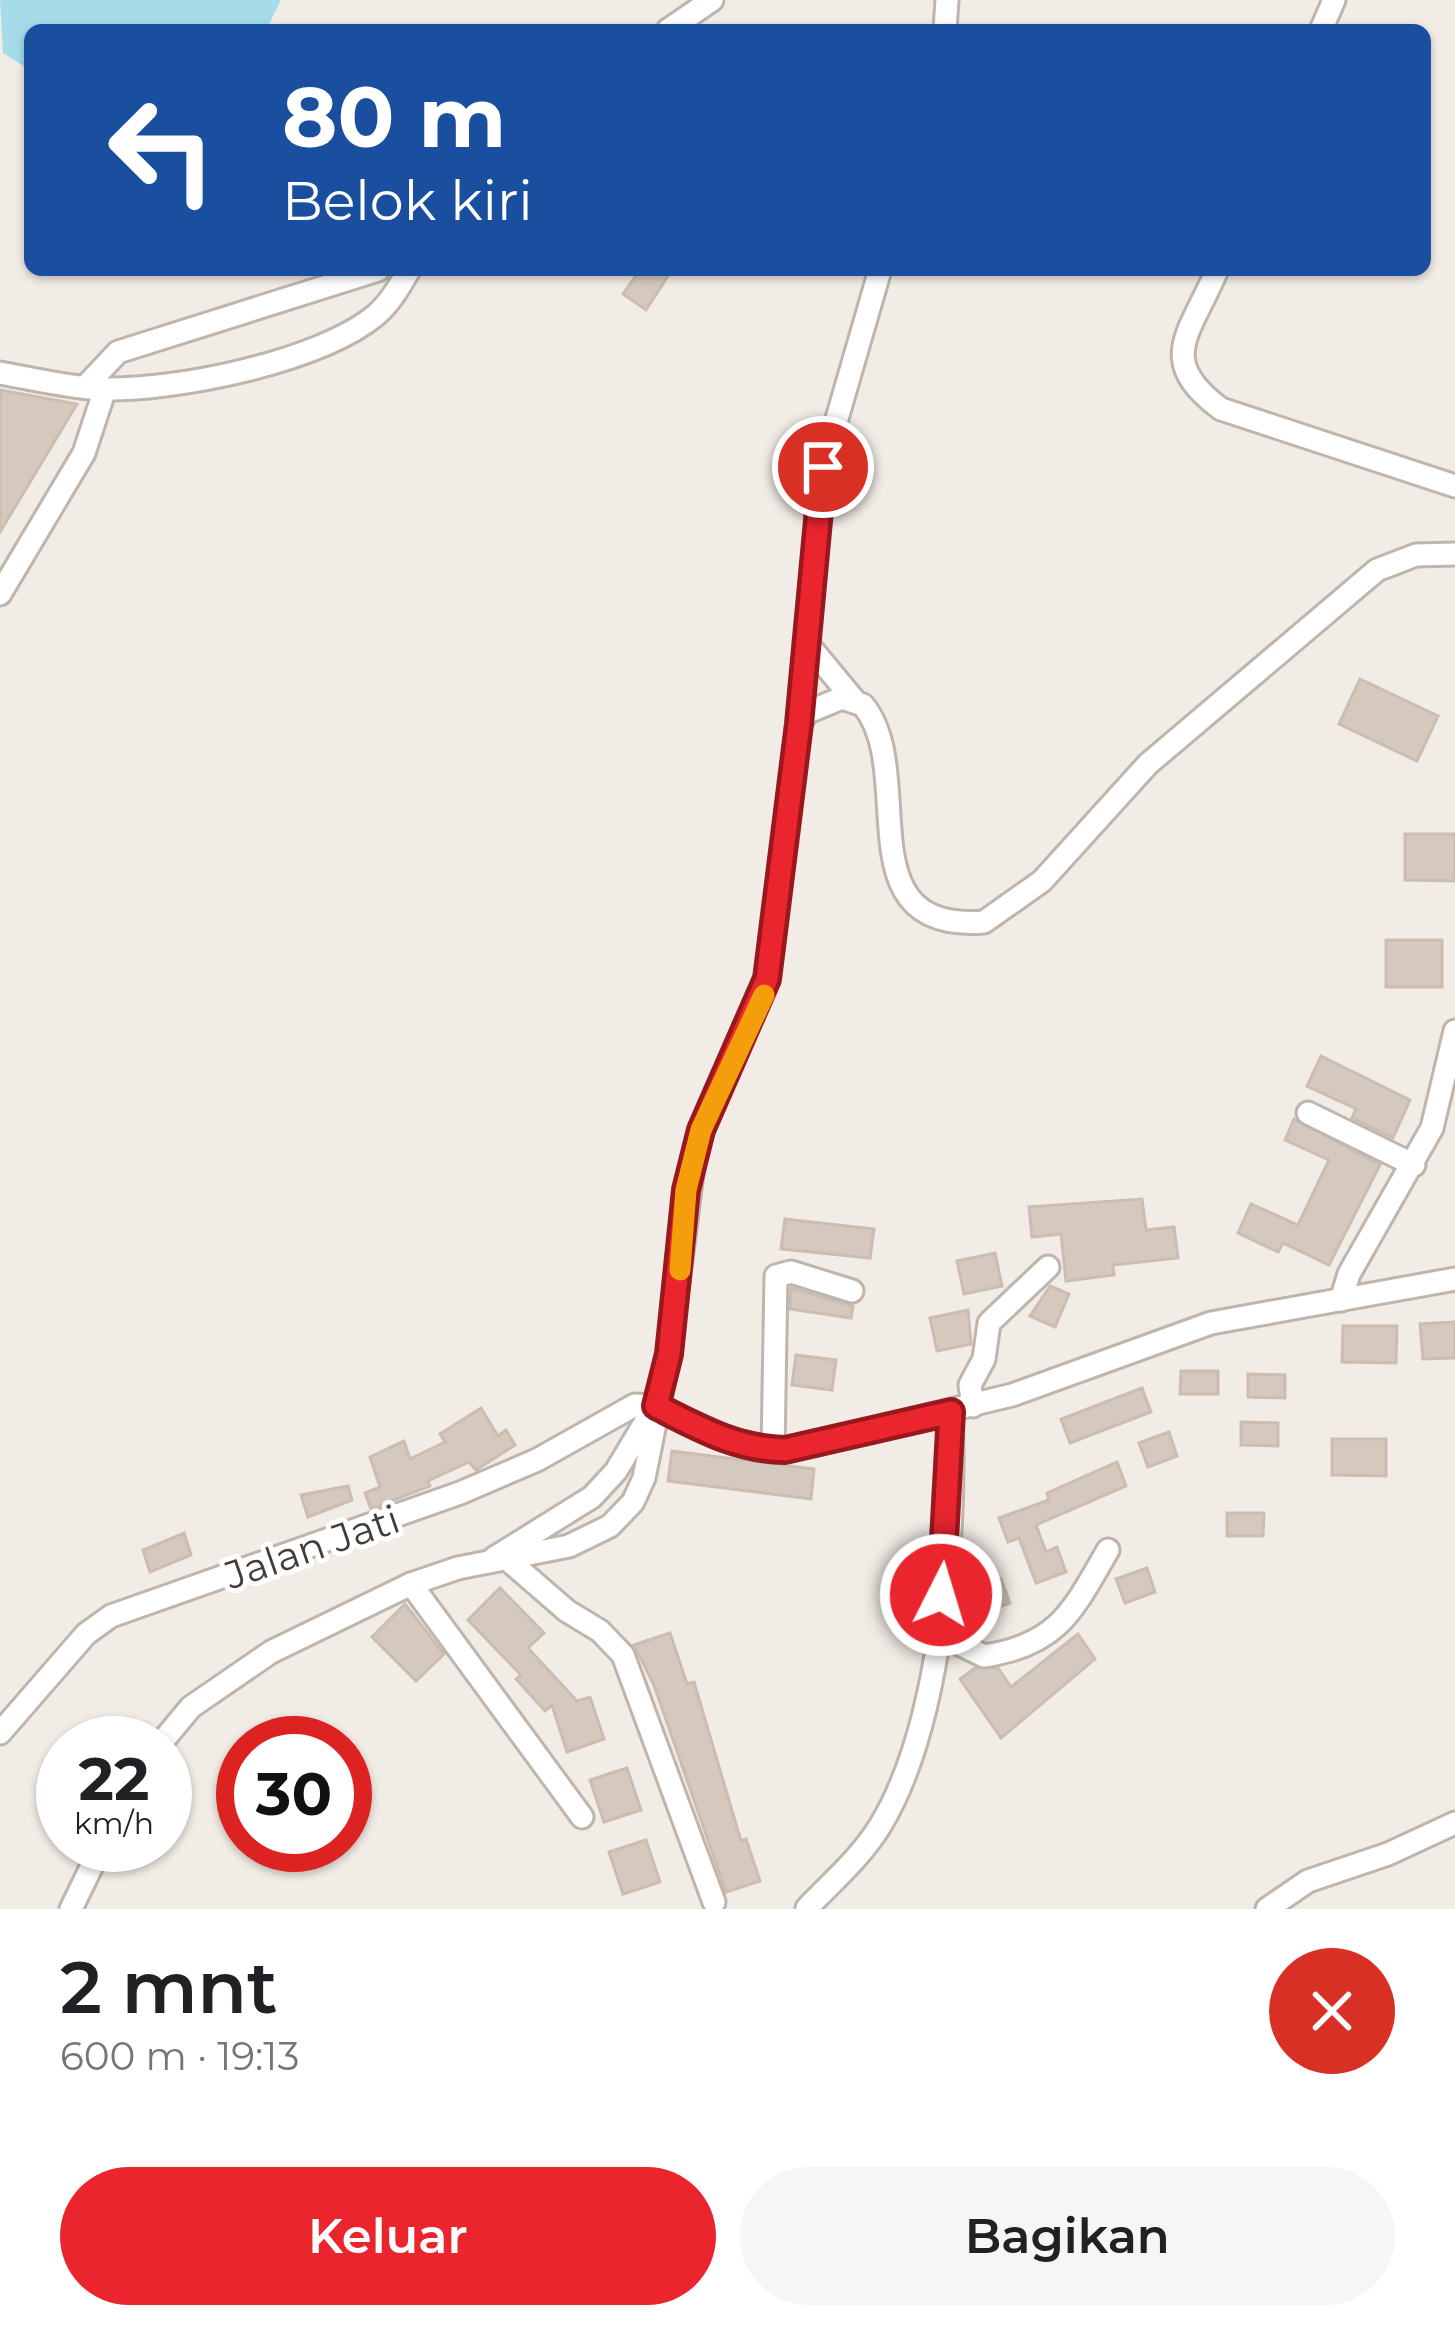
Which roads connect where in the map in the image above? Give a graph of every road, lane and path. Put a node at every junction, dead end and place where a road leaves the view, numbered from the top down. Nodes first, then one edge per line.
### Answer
1 (712, 0) edge
2 (677, 24) edge
3 (359, 276) edge
4 (403, 276) edge
5 (878, 276) edge
6 (1214, 276) edge
7 (0, 373) edge
8 (95, 388) junction
9 (1455, 486) edge
10 (1455, 554) edge
11 (0, 594) edge
12 (806, 641) junction
13 (854, 700) junction
14 (799, 724) junction
15 (1455, 1031) edge
16 (1308, 1113) dead end
17 (1414, 1165) junction
18 (1048, 1267) dead end
19 (1455, 1279) edge
20 (851, 1291) dead end
21 (1341, 1300) junction
22 (656, 1406) junction
23 (962, 1409) junction
24 (773, 1450) junction
25 (1108, 1550) dead end
26 (498, 1560) junction
27 (411, 1584) junction
28 (938, 1634) junction
29 (184, 1716) edge
30 (0, 1733) edge
31 (582, 1817) dead end
32 (1455, 1822) edge
33 (89, 1872) edge
34 (714, 1902) dead end
35 (807, 1908) edge
36 (71, 1909) edge
37 (1267, 1909) edge

1 - 2 street
3 - 8 street
4 - 8 street
5 - 12 street
6 - 9 street
7 - 8 street
8 - 11 street
10 - 13 street
12 - 13 street
12 - 14 street
13 - 14 street
14 - 22 street
15 - 17 street
16 - 17 street
17 - 21 street
18 - 23 street
19 - 21 street
20 - 24 street
21 - 23 street
22 - 24 street
22 - 26 street
22 - 26 street
22 - 30 street, Jalan Jati
23 - 24 street
23 - 28 street
25 - 28 street
26 - 27 street
26 - 34 street
27 - 29 street
27 - 31 street
28 - 35 street
32 - 37 street
33 - 36 street

